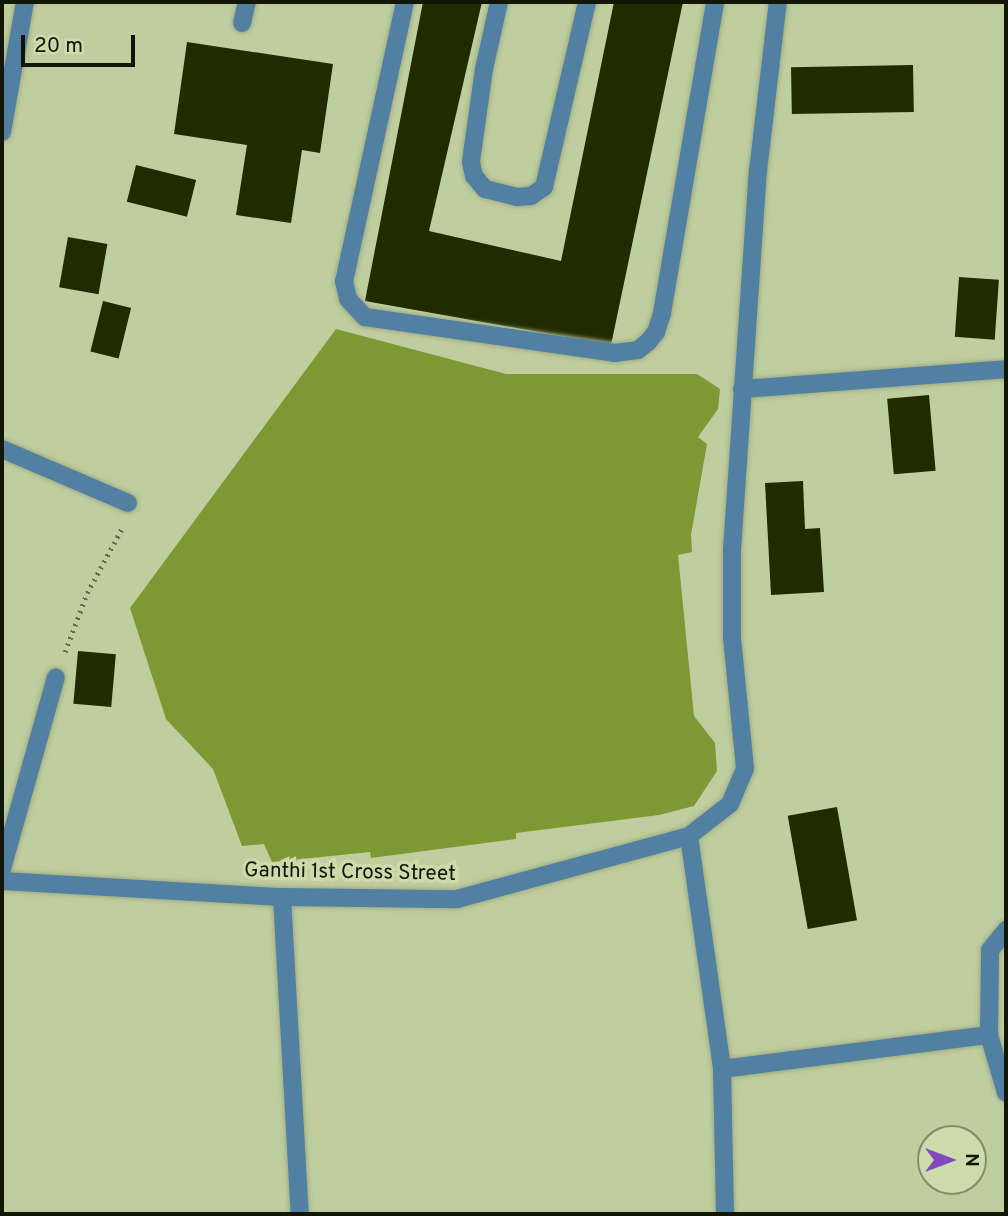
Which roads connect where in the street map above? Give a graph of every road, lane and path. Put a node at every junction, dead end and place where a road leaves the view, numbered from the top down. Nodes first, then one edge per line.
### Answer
1 (24, 2) edge
2 (247, 2) edge
3 (405, 2) edge
4 (499, 2) edge
5 (587, 2) edge
6 (715, 2) edge
7 (778, 2) edge
8 (242, 23) dead end
9 (2, 132) edge
10 (1006, 369) edge
11 (742, 389) junction
12 (2, 449) edge
13 (128, 503) joint
14 (56, 677) joint
15 (689, 836) junction
16 (2, 869) edge
17 (2, 881) edge
18 (282, 897) junction
19 (1006, 930) edge
20 (989, 1035) junction
21 (722, 1069) junction
22 (1006, 1093) edge
23 (300, 1214) edge
24 (725, 1214) edge

1 - 9 street
2 - 8 street
3 - 6 street
4 - 5 street
7 - 11 street
10 - 11 street
11 - 15 street
12 - 13 street
13 - 14 path
14 - 16 street
15 - 18 street, Ganthi 1st Cross Street
15 - 21 street
17 - 18 street, Ganthi 1st Cross Street
18 - 23 street
19 - 20 street
20 - 21 street
20 - 22 street
21 - 24 street

